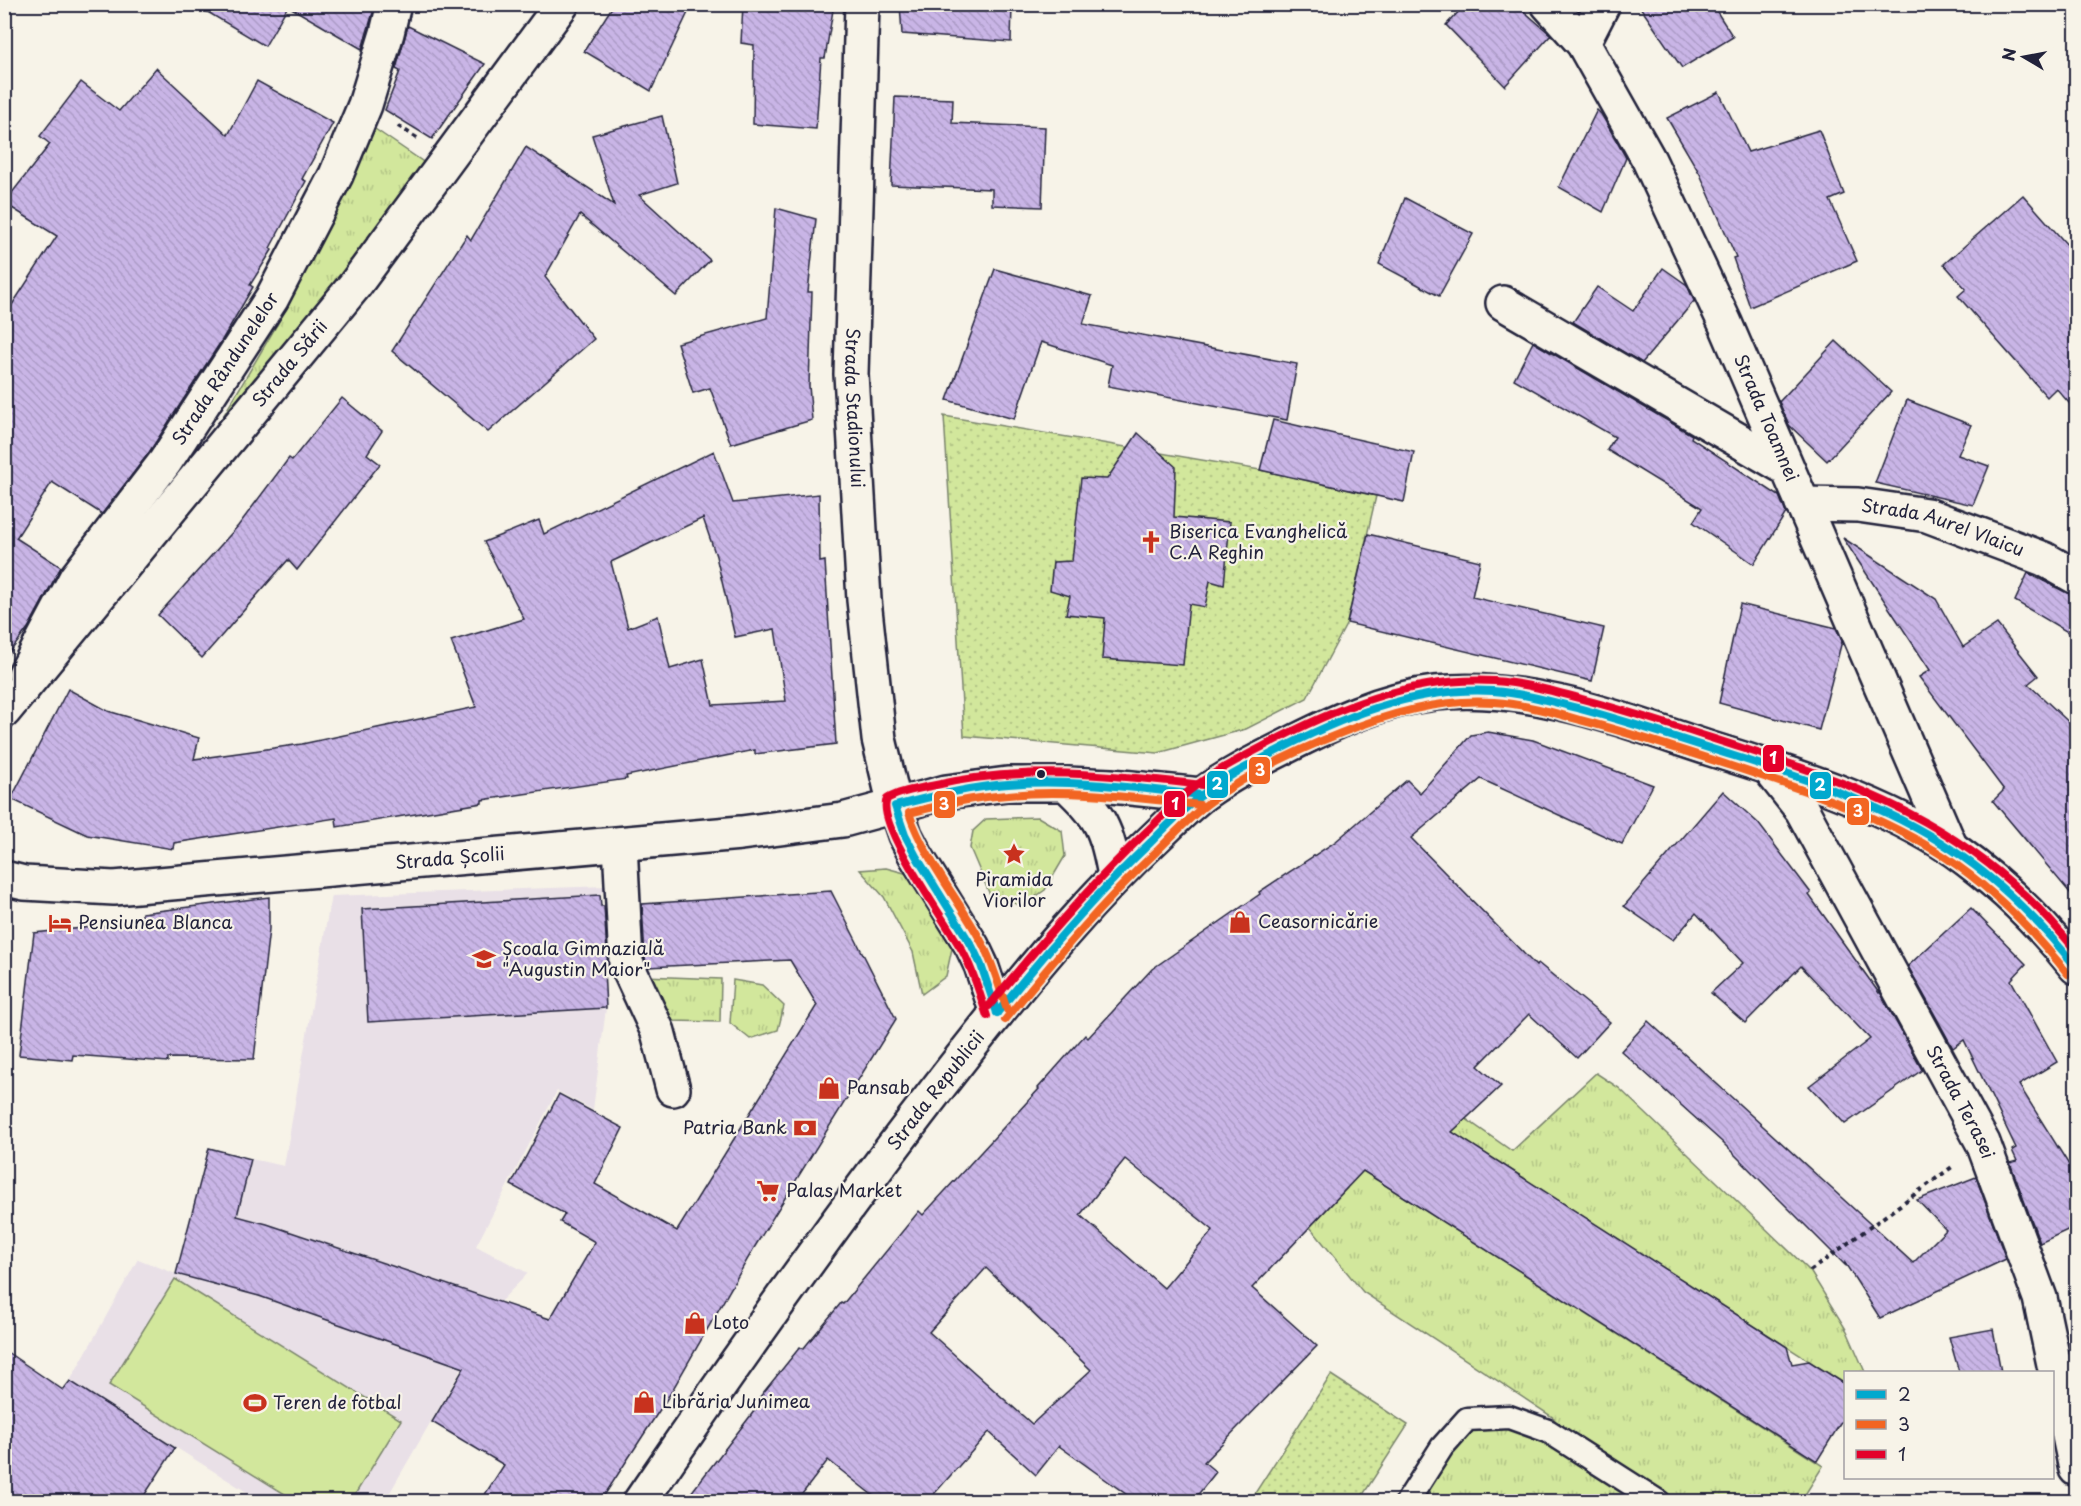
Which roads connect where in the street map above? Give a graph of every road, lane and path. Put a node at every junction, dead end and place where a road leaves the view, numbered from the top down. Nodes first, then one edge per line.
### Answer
1 (394, 4) edge
2 (562, 4) edge
3 (862, 4) edge
4 (1548, 4) edge
5 (1603, 4) edge
6 (1583, 43) junction
7 (391, 121) dead end
8 (425, 143) dead end
9 (1503, 303) dead end
10 (1786, 468) junction
11 (1802, 504) junction
12 (2076, 577) edge
13 (6, 709) edge
14 (1768, 767) junction
15 (1066, 784) junction
16 (1201, 795) junction
17 (895, 806) junction
18 (620, 844) junction
19 (1951, 848) junction
20 (1115, 876) junction
21 (4, 878) edge
22 (2076, 967) edge
23 (998, 1013) junction
24 (673, 1089) dead end
25 (1956, 1164) dead end
26 (1810, 1271) dead end
27 (2076, 1469) edge
28 (640, 1502) edge
29 (1407, 1502) edge
30 (1659, 1502) edge

1 - 13 street, Strada Rândunelelor
2 - 13 street, Strada Sării
3 - 17 street, Strada Stadionului
4 - 6 street, Strada Toamnei
5 - 6 street
6 - 10 street, Strada Toamnei
7 - 8 path
9 - 10 street
10 - 11 street, Strada Toamnei
11 - 12 street, Strada Aurel Vlaicu
11 - 19 street, Strada Toamnei
14 - 16 street, Strada Republicii
14 - 19 street, Strada Republicii
14 - 27 street, Strada Terasei
15 - 16 street, Strada Școlii
15 - 17 street, Strada Școlii
15 - 20 street
16 - 20 street, Strada Republicii
17 - 18 street, Strada Școlii
17 - 23 street
18 - 21 street, Strada Școlii
18 - 24 street
19 - 22 street, Strada Republicii
20 - 23 street, Strada Republicii
23 - 28 street, Strada Republicii
25 - 26 path
29 - 30 lane

